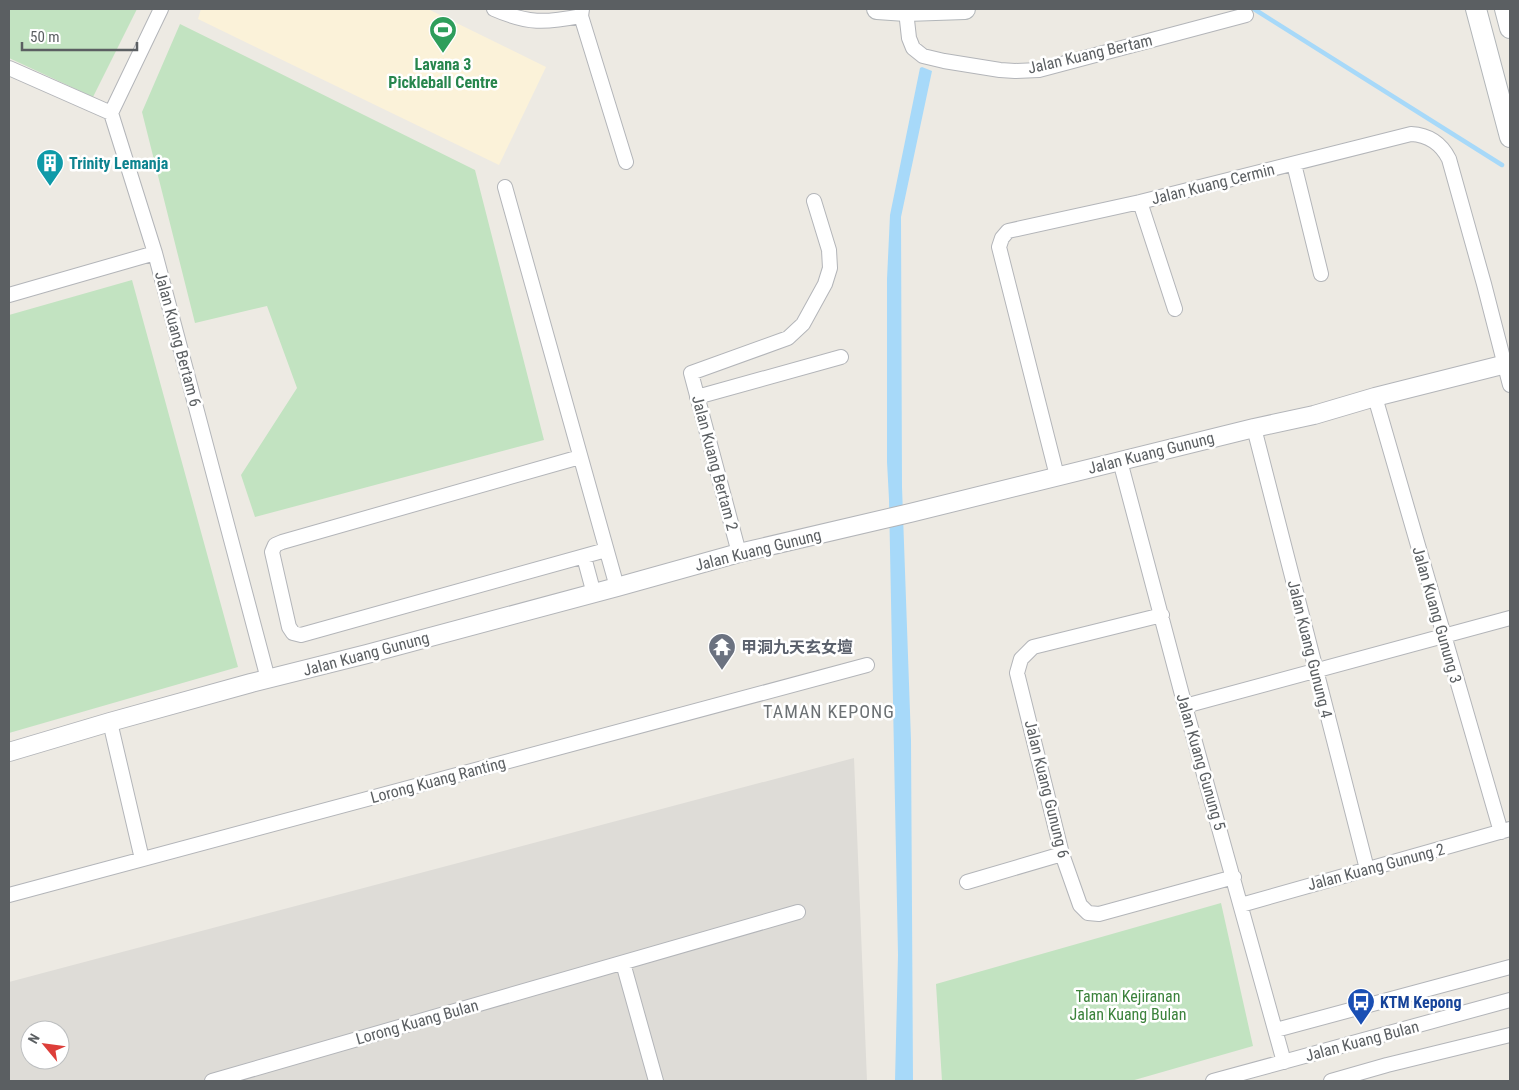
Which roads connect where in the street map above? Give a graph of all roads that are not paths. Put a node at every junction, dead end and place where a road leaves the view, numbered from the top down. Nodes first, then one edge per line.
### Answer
1 (161, 9) edge
2 (494, 9) edge
3 (877, 9) edge
4 (965, 9) edge
5 (1476, 9) edge
6 (1505, 9) edge
7 (906, 10) junction
8 (581, 13) edge
9 (1246, 15) dead end
10 (1510, 28) edge
11 (9, 68) edge
12 (111, 113) junction
13 (1510, 137) edge
14 (626, 162) dead end
15 (1294, 164) junction
16 (505, 187) dead end
17 (814, 201) dead end
18 (1140, 202) junction
19 (155, 253) junction
20 (1321, 274) dead end
21 (9, 295) edge
22 (1175, 309) dead end
23 (841, 357) dead end
24 (1507, 363) edge
25 (1510, 385) edge
26 (697, 397) junction
27 (1375, 397) junction
28 (1254, 428) junction
29 (580, 457) junction
30 (1120, 461) junction
31 (1057, 476) junction
32 (606, 550) junction
33 (739, 553) junction
34 (584, 556) junction
35 (617, 588) junction
36 (594, 594) junction
37 (1162, 616) junction
38 (1510, 618) edge
39 (1443, 635) junction
40 (867, 665) dead end
41 (1316, 671) junction
42 (268, 679) junction
43 (1185, 706) junction
44 (110, 722) junction
45 (9, 752) edge
46 (1505, 830) edge
47 (1062, 854) junction
48 (142, 859) junction
49 (1367, 869) junction
50 (1234, 877) junction
51 (967, 882) dead end
52 (9, 895) edge
53 (1242, 905) junction
54 (798, 912) dead end
55 (623, 963) junction
56 (1510, 967) edge
57 (1510, 1000) edge
58 (1276, 1030) junction
59 (1510, 1035) edge
60 (1284, 1062) junction
61 (212, 1081) edge
62 (656, 1081) edge
63 (1213, 1081) edge
64 (1331, 1081) edge

1 - 12 street
2 - 8 street
3 - 7 main road
4 - 7 main road
5 - 13 main road
6 - 10 main road
7 - 9 street, Jalan Kuang Bertam
8 - 14 street
11 - 12 street
12 - 19 street, Jalan Kuang Bertam 6
15 - 18 street, Jalan Kuang Cermin
15 - 20 street
15 - 24 street, Jalan Kuang Cermin
16 - 29 street
17 - 26 street, Jalan Kuang Bertam 2
18 - 22 street
18 - 31 street, Jalan Kuang Cermin
19 - 21 street
19 - 42 street, Jalan Kuang Bertam 6
23 - 26 street
24 - 25 street, Jalan Kuang Cermin
24 - 27 street, Jalan Kuang Gunung
26 - 33 street, Jalan Kuang Bertam 2
27 - 28 street, Jalan Kuang Gunung
27 - 39 street, Jalan Kuang Gunung 3
28 - 30 street, Jalan Kuang Gunung
28 - 41 street, Jalan Kuang Gunung 4
29 - 32 street
29 - 34 street
30 - 31 street, Jalan Kuang Gunung
30 - 37 street, Jalan Kuang Gunung 5
31 - 33 street, Jalan Kuang Gunung
32 - 34 street
32 - 35 street
33 - 35 street, Jalan Kuang Gunung
34 - 36 street
35 - 36 street, Jalan Kuang Gunung
36 - 42 street, Jalan Kuang Gunung
37 - 43 street, Jalan Kuang Gunung 5
37 - 47 street, Jalan Kuang Gunung 6
38 - 39 street
39 - 41 street
39 - 46 street, Jalan Kuang Gunung 3
40 - 48 street, Lorong Kuang Ranting
41 - 43 street
41 - 49 street, Jalan Kuang Gunung 4
42 - 44 street, Jalan Kuang Gunung
43 - 50 street, Jalan Kuang Gunung 5
44 - 45 street, Jalan Kuang Gunung
44 - 48 street
46 - 49 street, Jalan Kuang Gunung 2
47 - 50 street, Jalan Kuang Gunung 6
47 - 51 street
48 - 52 street, Lorong Kuang Ranting
49 - 53 street, Jalan Kuang Gunung 2
50 - 53 street, Jalan Kuang Gunung 5
53 - 58 street, Jalan Kuang Gunung 5
54 - 55 street, Lorong Kuang Bulan
55 - 61 street, Lorong Kuang Bulan
55 - 62 street
56 - 58 street
57 - 60 street, Jalan Kuang Bulan
58 - 60 street, Jalan Kuang Gunung 5
59 - 64 street
60 - 63 street, Jalan Kuang Bulan

